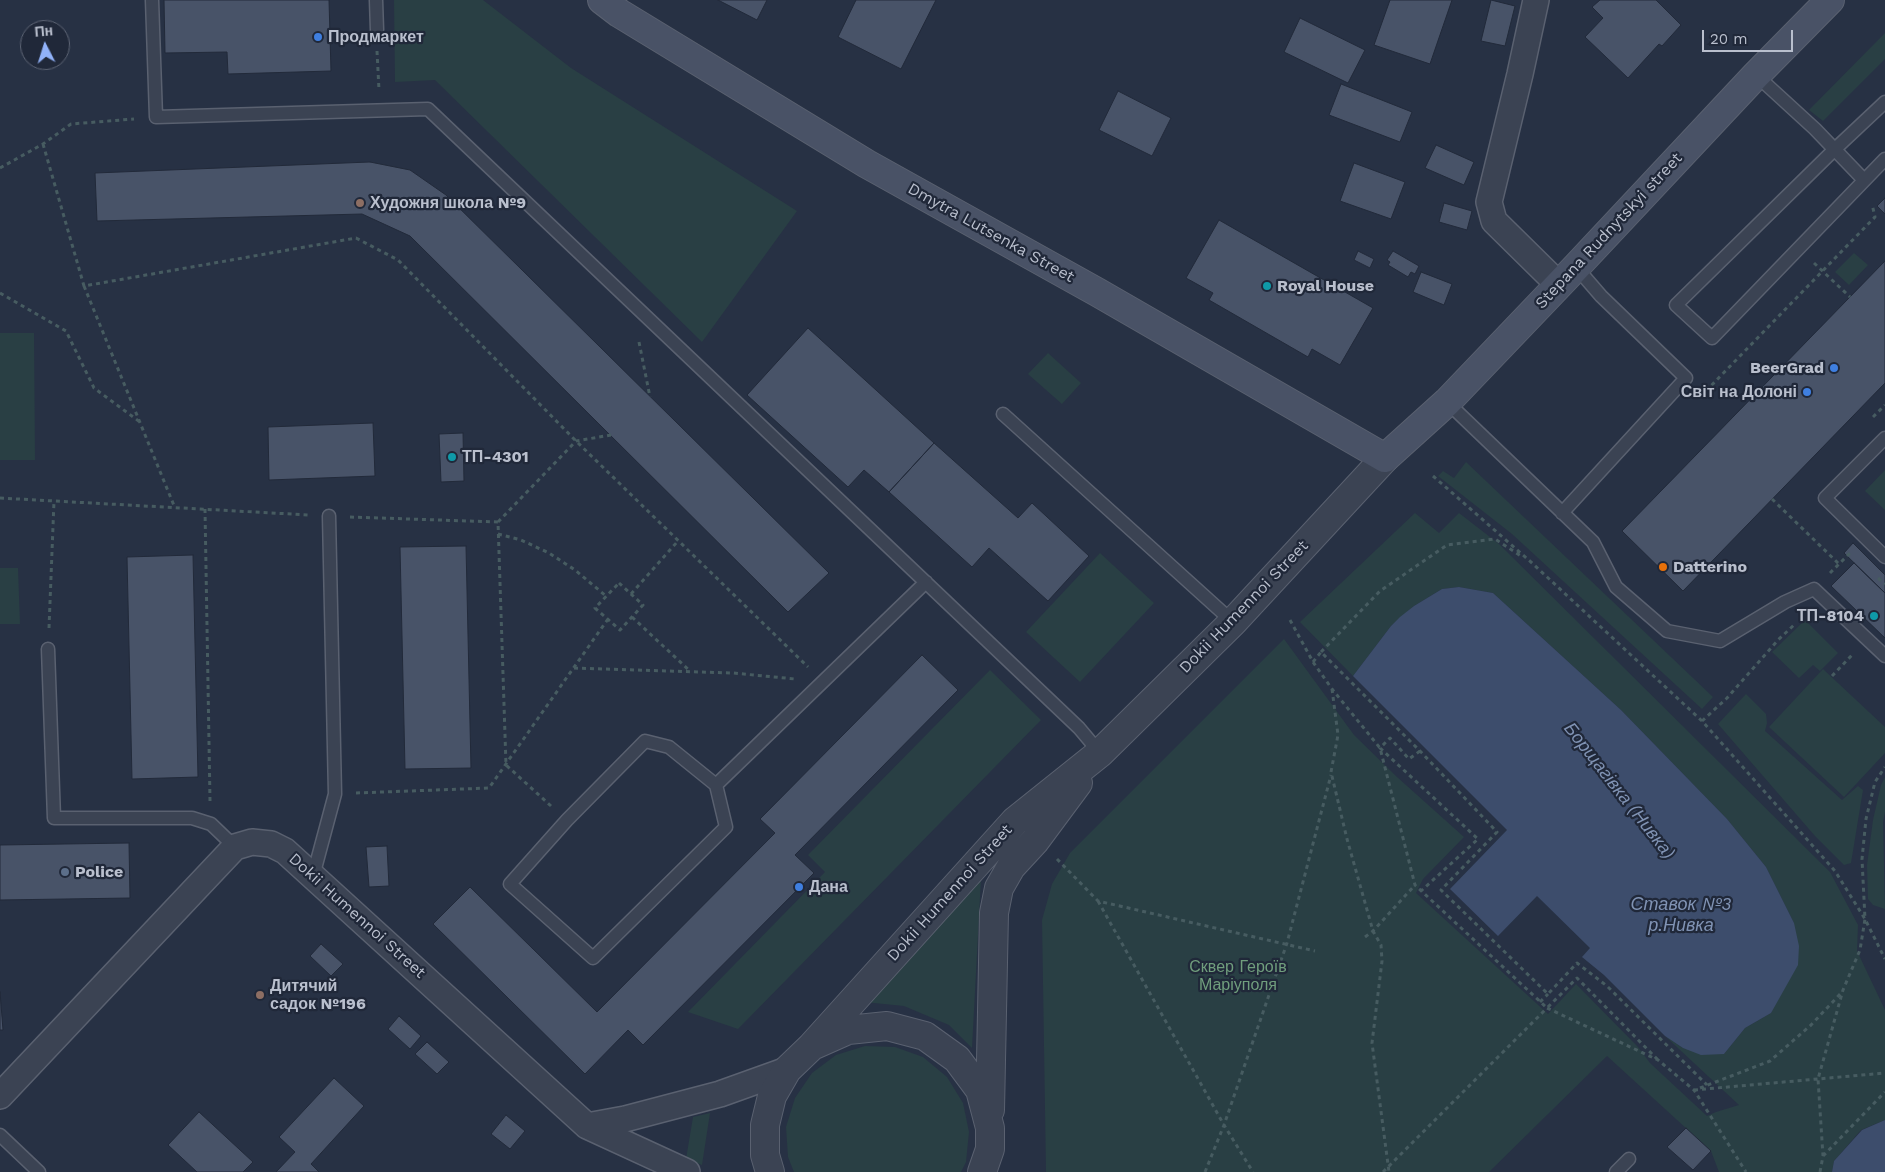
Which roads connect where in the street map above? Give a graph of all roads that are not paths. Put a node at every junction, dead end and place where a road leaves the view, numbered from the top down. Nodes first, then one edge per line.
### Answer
1 (152, 0) edge
2 (376, 0) edge
3 (602, 0) edge
4 (1536, 0) edge
5 (1830, 0) edge
6 (377, 30) road end
7 (1756, 75) junction
8 (1885, 102) edge
9 (1834, 149) junction
10 (1885, 159) edge
11 (1864, 180) junction
12 (1567, 276) junction
13 (1447, 402) junction
14 (1003, 414) dead end
15 (1885, 438) edge
16 (1385, 458) junction
17 (1562, 513) junction
18 (329, 516) road end
19 (1885, 557) edge
20 (926, 582) junction
21 (1233, 622) junction
22 (48, 649) road end
23 (1885, 656) edge
24 (1100, 753) junction
25 (716, 785) junction
26 (235, 847) junction
27 (313, 876) junction
28 (812, 1046) junction
29 (787, 1070) junction
30 (0, 1096) edge
31 (588, 1126) junction
32 (0, 1135) edge
33 (988, 1155) edge
34 (1629, 1159) dead end
35 (39, 1172) edge
36 (687, 1172) edge
37 (770, 1172) edge
38 (1616, 1172) edge

1 - 20 lane
2 - 6 lane
3 - 16 main road, Dmytra Lutsenka Street
4 - 12 street
5 - 7 main road, Stepana Rudnytskyi street
7 - 9 lane
7 - 12 main road, Stepana Rudnytskyi street
8 - 9 lane
9 - 11 lane
9 - 11 lane
10 - 11 lane
12 - 13 main road, Stepana Rudnytskyi street
12 - 17 lane
13 - 16 main road, Stepana Rudnytskyi street
13 - 17 lane
14 - 21 lane
15 - 19 lane
16 - 21 street, Dokii Humennoi Street
17 - 23 lane
18 - 27 lane
20 - 24 lane
20 - 25 lane
21 - 24 street, Dokii Humennoi Street
22 - 26 lane
24 - 28 street, Dokii Humennoi Street
24 - 33 street, Dokii Humennoi Street
25 - 25 lane
26 - 27 street, Dokii Humennoi Street
26 - 30 street
27 - 31 street, Dokii Humennoi Street
28 - 29 street, Dokii Humennoi Street
28 - 33 street
29 - 31 street
29 - 37 street, Dokii Humennoi Street
31 - 36 street, Dokii Humennoi Street
32 - 35 lane
34 - 38 lane

